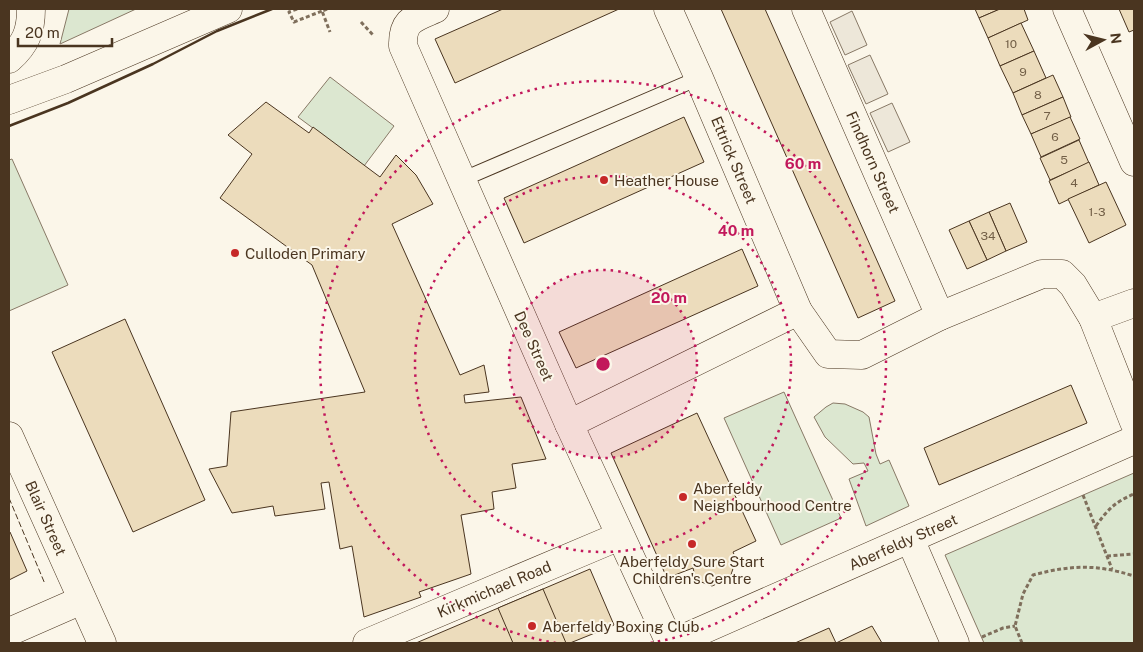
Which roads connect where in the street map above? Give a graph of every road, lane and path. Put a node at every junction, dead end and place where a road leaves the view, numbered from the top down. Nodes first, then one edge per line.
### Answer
1 (31, 9) edge
2 (228, 9) edge
3 (296, 9) edge
4 (327, 9) edge
5 (435, 9) edge
6 (668, 9) edge
7 (806, 9) edge
8 (1067, 9) edge
9 (322, 11) junction
10 (330, 32) dead end
11 (9, 59) edge
12 (699, 78) junction
13 (9, 100) edge
14 (1134, 162) edge
15 (461, 180) junction
16 (1134, 303) edge
17 (798, 312) junction
18 (940, 316) junction
19 (1093, 318) junction
20 (1134, 422) edge
21 (569, 424) junction
22 (9, 436) edge
23 (1134, 440) edge
24 (1071, 468) junction
25 (1134, 494) edge
26 (1096, 526) junction
27 (620, 536) junction
28 (910, 539) junction
29 (1134, 554) edge
30 (1108, 556) junction
31 (1112, 569) junction
32 (1134, 576) edge
33 (82, 600) junction
34 (1015, 626) junction
35 (9, 632) edge
36 (966, 641) edge
37 (102, 643) edge
38 (367, 643) edge
39 (671, 643) edge
40 (1022, 643) edge

1 - 11 main road
2 - 13 main road
3 - 9 path
4 - 9 path
5 - 15 main road, Dee Street
6 - 12 main road, Ettrick Street
7 - 18 main road, Findhorn Street
8 - 14 main road
9 - 10 path
12 - 15 lane
12 - 17 main road, Ettrick Street
15 - 21 main road, Dee Street
16 - 19 main road
17 - 18 main road, Ettrick Street
17 - 21 main road
18 - 19 main road
19 - 20 main road
21 - 27 main road, Dee Street
22 - 33 main road, Blair Street
23 - 24 main road, Aberfeldy Street
24 - 26 path
24 - 28 main road, Aberfeldy Street
25 - 26 path
26 - 30 path
27 - 38 main road, Kirkmichael Road
27 - 39 main road, Dee Street
28 - 36 main road
28 - 39 main road, Aberfeldy Street
29 - 30 path
30 - 31 path
31 - 32 path
31 - 34 path
33 - 35 main road
33 - 37 main road, Blair Street
34 - 36 path
34 - 40 path

